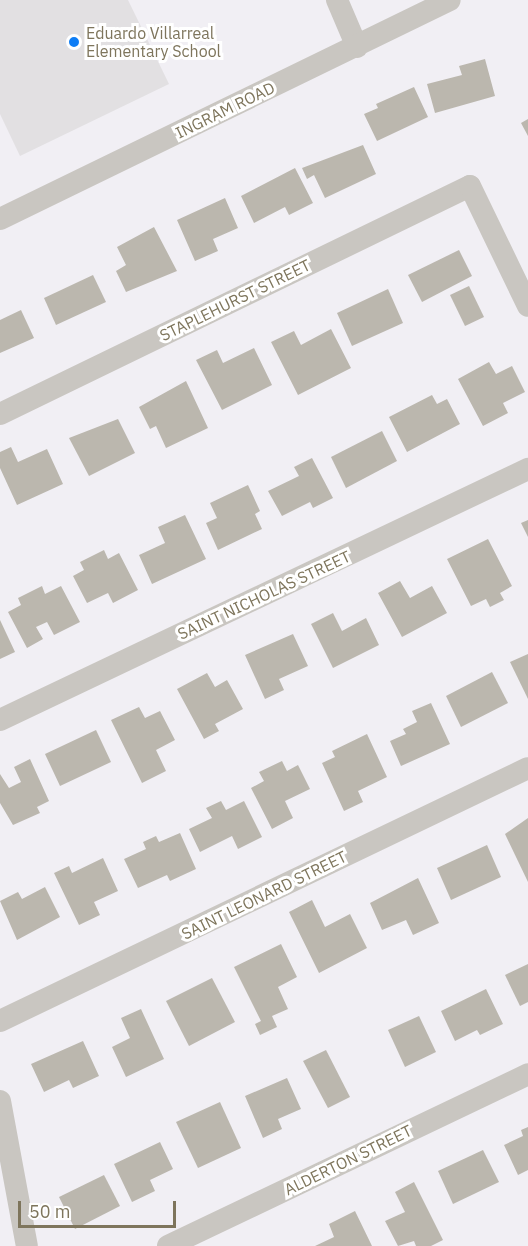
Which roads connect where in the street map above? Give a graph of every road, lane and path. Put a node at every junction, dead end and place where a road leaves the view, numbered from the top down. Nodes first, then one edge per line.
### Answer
1 (337, 0) edge
2 (450, 0) edge
3 (357, 47) junction
4 (0, 219) edge
5 (528, 306) edge
6 (0, 414) edge
7 (528, 469) edge
8 (0, 720) edge
9 (528, 768) edge
10 (0, 1021) edge
11 (528, 1074) edge
12 (0, 1101) edge
13 (27, 1246) edge
14 (168, 1246) edge

1 - 3 street
2 - 3 street, INGRAM ROAD
3 - 4 street, INGRAM ROAD
5 - 6 street, STAPLEHURST STREET
7 - 8 street, SAINT NICHOLAS STREET
9 - 10 street, SAINT LEONARD STREET
11 - 14 street, ALDERTON STREET
12 - 13 street

